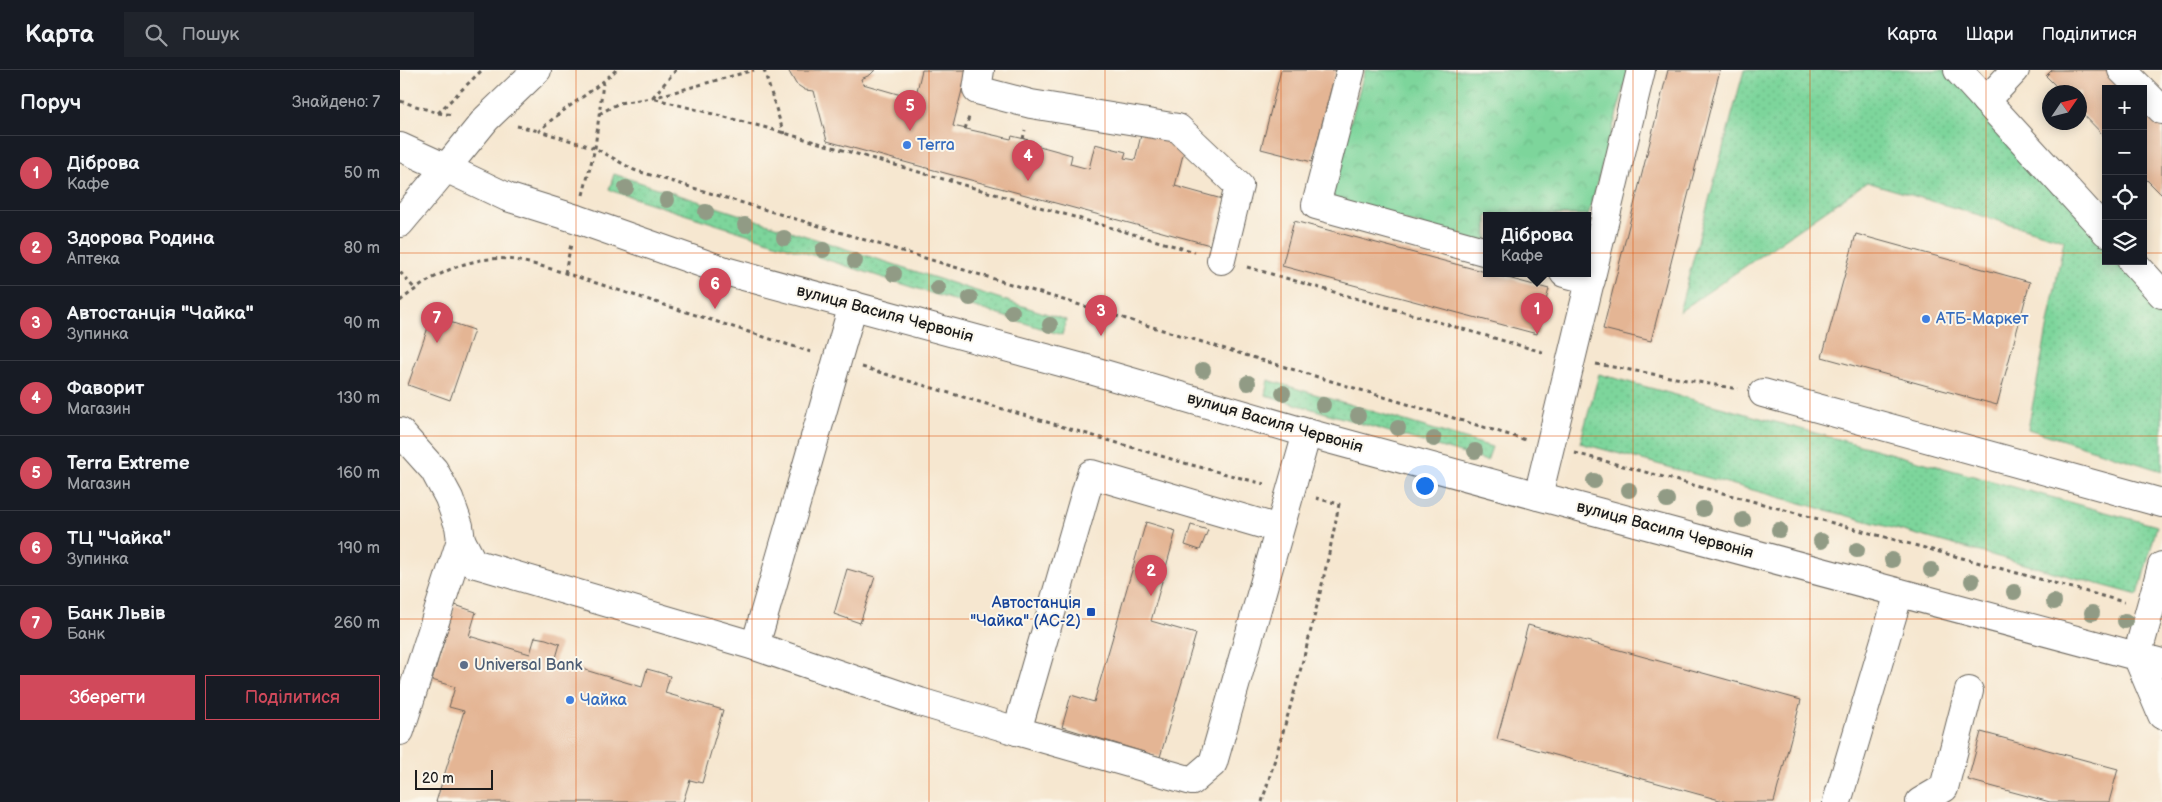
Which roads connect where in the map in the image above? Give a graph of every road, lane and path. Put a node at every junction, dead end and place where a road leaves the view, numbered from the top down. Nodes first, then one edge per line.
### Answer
1 (482, 70) edge
2 (536, 70) edge
3 (616, 70) edge
4 (676, 70) edge
5 (754, 70) edge
6 (764, 70) edge
7 (980, 70) edge
8 (1351, 70) edge
9 (1641, 70) edge
10 (1958, 70) edge
11 (2015, 70) edge
12 (2122, 70) edge
13 (604, 82) junction
14 (2137, 85) edge
15 (2147, 95) edge
16 (652, 98) junction
17 (1986, 101) junction
18 (2162, 110) edge
19 (438, 113) dead end
20 (599, 114) junction
21 (784, 134) junction
22 (400, 147) edge
23 (595, 148) junction
24 (446, 168) junction
25 (952, 174) dead end
26 (950, 182) junction
27 (577, 219) junction
28 (400, 223) edge
29 (2102, 228) edge
30 (1483, 251) edge
31 (1221, 260) junction
32 (2136, 265) edge
33 (400, 272) edge
34 (565, 273) junction
35 (1514, 277) edge
36 (1579, 277) edge
37 (1513, 280) dead end
38 (1591, 280) junction
39 (415, 289) junction
40 (2162, 294) edge
41 (400, 301) edge
42 (853, 305) junction
43 (1571, 359) junction
44 (836, 360) junction
45 (1762, 393) joint
46 (400, 432) edge
47 (1307, 433) junction
48 (1548, 448) junction
49 (1290, 491) junction
50 (1538, 496) junction
51 (2162, 503) edge
52 (1279, 529) junction
53 (461, 540) junction
54 (2162, 566) edge
55 (1899, 593) junction
56 (2149, 608) junction
57 (755, 646) junction
58 (2149, 660) edge
59 (1969, 691) dead end
60 (2162, 715) edge
61 (400, 731) edge
62 (1017, 731) junction
63 (1262, 802) edge
64 (1837, 802) edge
65 (1920, 802) edge

1 - 19 path
2 - 24 main road
3 - 13 path
4 - 16 path
5 - 16 path
6 - 21 path
7 - 31 main road
8 - 30 main road
9 - 38 main road
10 - 17 main road
11 - 17 main road
12 - 14 main road
13 - 20 path
13 - 23 path
15 - 18 main road
16 - 20 path
16 - 21 path
17 - 29 main road
20 - 23 path
21 - 26 path
22 - 24 main road, вулиця Василя Червонія
23 - 27 path
23 - 48 path
24 - 27 main road, вулиця Василя Червонія
24 - 28 main road
25 - 26 path
26 - 31 path
27 - 34 path
27 - 42 main road, вулиця Василя Червонія
31 - 43 path
32 - 40 main road
33 - 39 path
34 - 39 path
34 - 44 path
35 - 37 path
36 - 38 main road
38 - 43 main road
39 - 41 path
42 - 44 main road
42 - 47 main road, вулиця Василя Червонія
43 - 45 path
43 - 48 main road
44 - 49 path
44 - 57 main road
45 - 51 main road
46 - 53 main road
47 - 49 main road
47 - 50 main road, вулиця Василя Червонія
48 - 50 main road
48 - 56 path
49 - 52 main road
49 - 63 path
50 - 55 main road, вулиця Василя Червонія
52 - 62 main road
52 - 62 main road
53 - 57 main road
53 - 61 main road
54 - 56 main road
55 - 58 main road, вулиця Василя Червонія
55 - 64 main road
56 - 58 main road
57 - 62 main road
58 - 60 main road
59 - 65 main road

